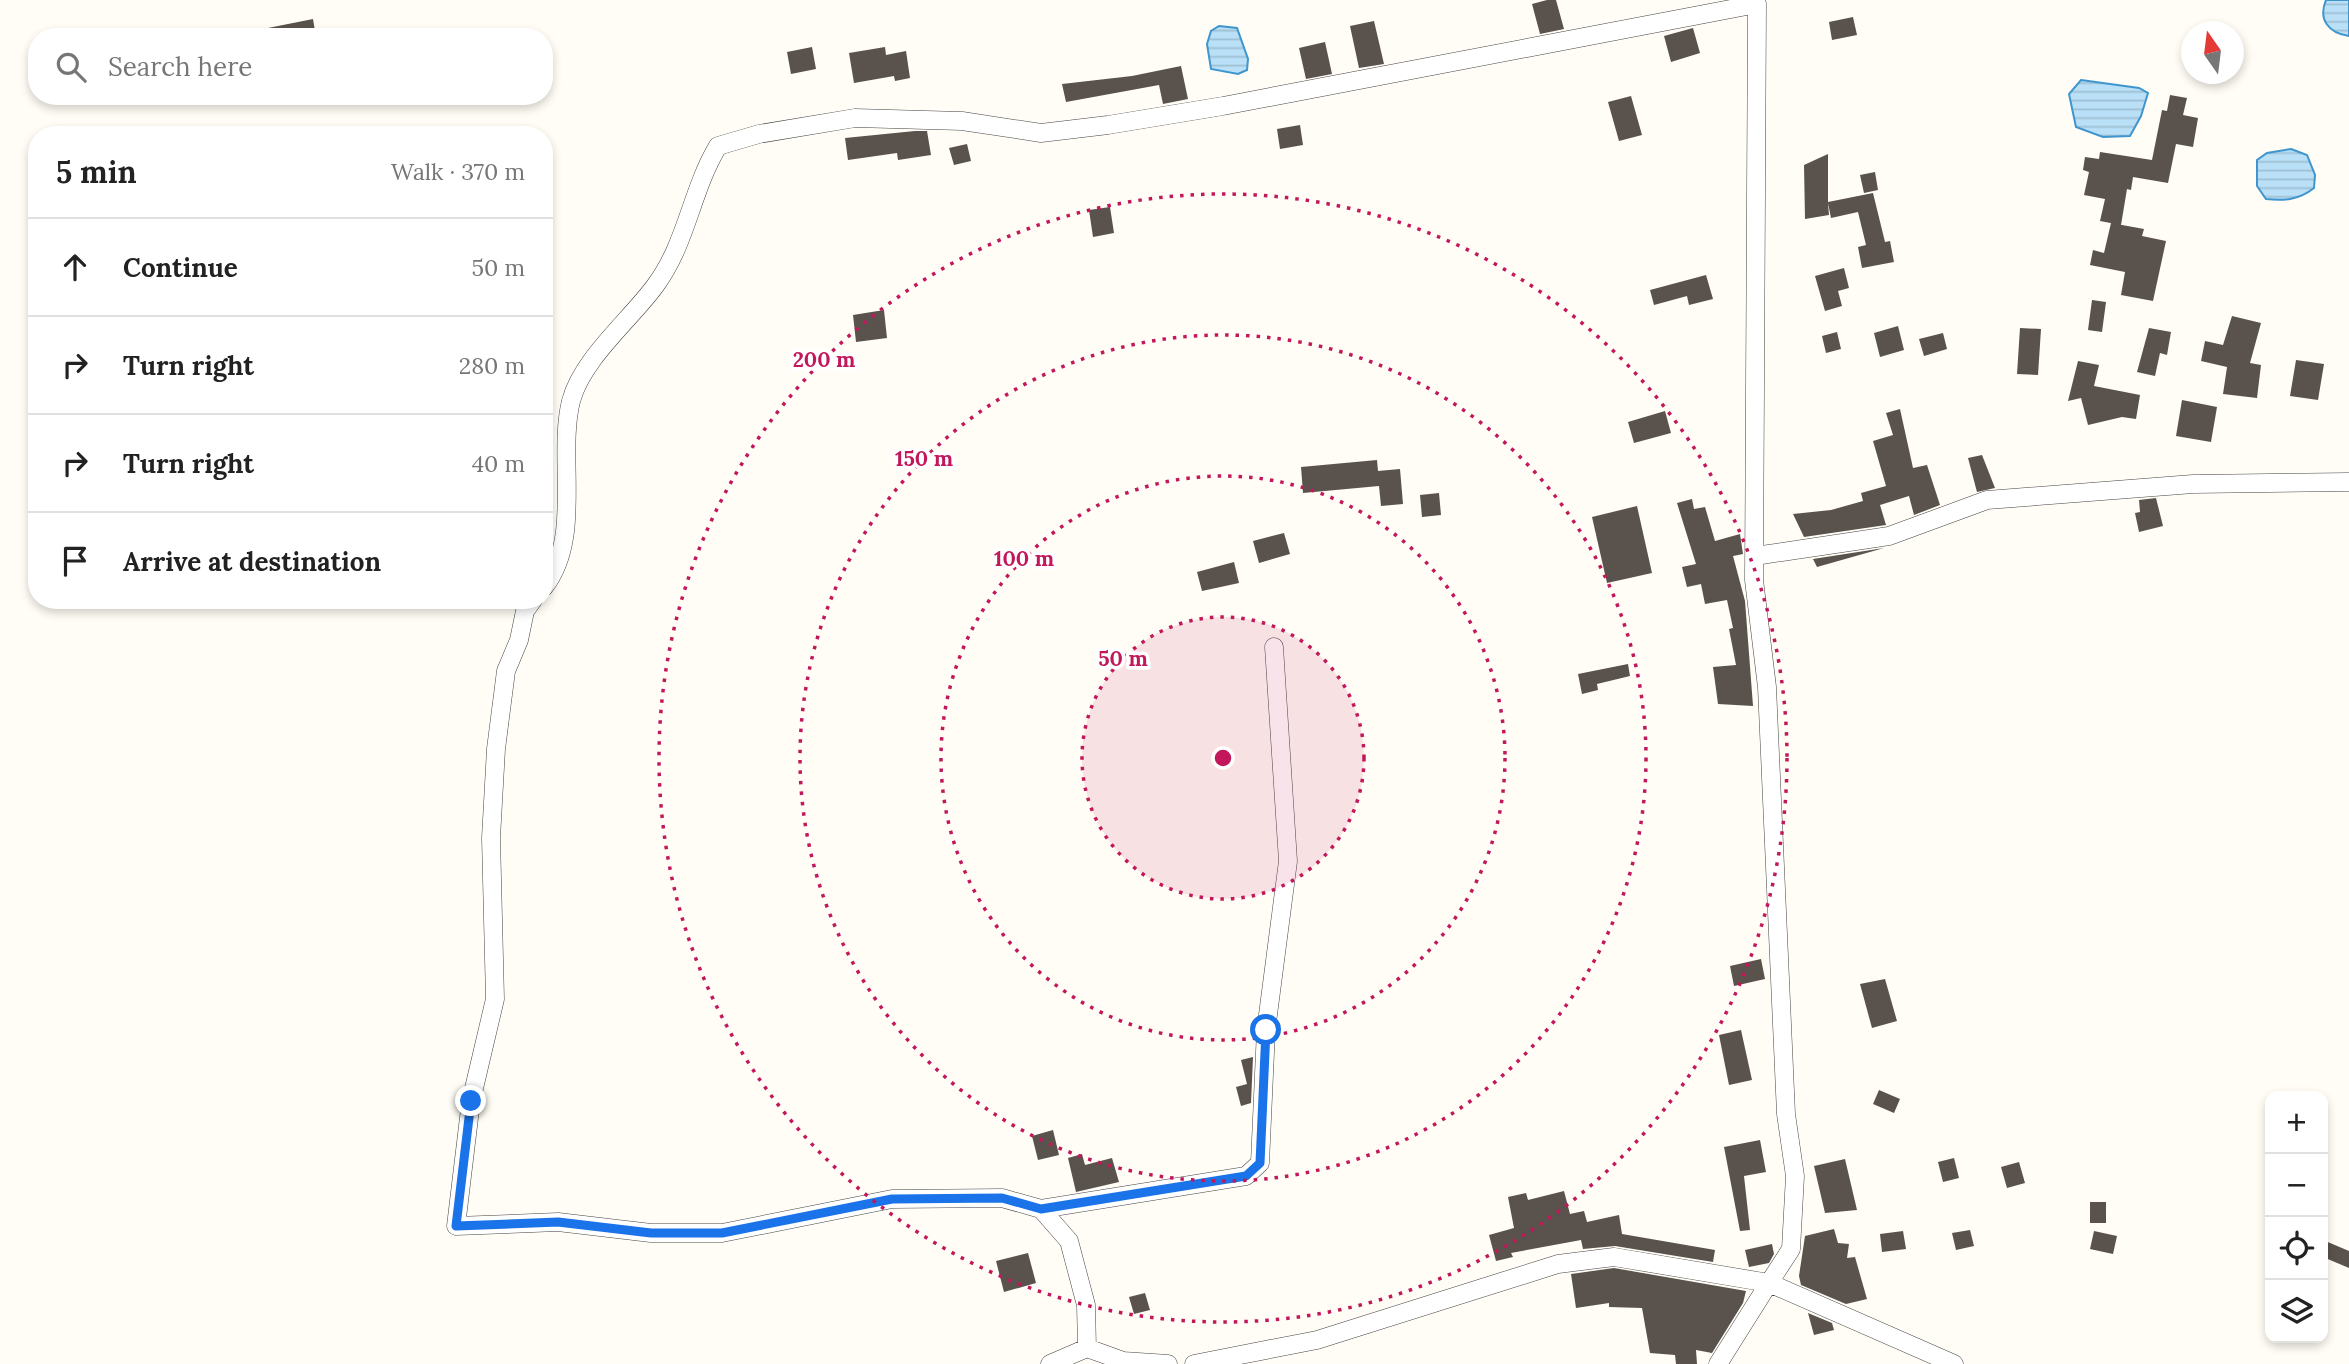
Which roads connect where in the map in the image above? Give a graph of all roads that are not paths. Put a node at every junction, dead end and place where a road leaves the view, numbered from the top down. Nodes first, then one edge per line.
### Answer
1 (2349, 482) edge
2 (1755, 556) junction
3 (553, 576) edge
4 (526, 609) edge
5 (1274, 647) dead end
6 (1041, 1209) junction
7 (1769, 1283) junction
8 (1087, 1348) junction
9 (1050, 1364) edge
10 (1168, 1364) edge
11 (1194, 1364) edge
12 (1718, 1364) edge
13 (1954, 1364) edge

1 - 2 street
2 - 3 street
2 - 7 street
4 - 6 street
5 - 6 street
6 - 8 street
7 - 11 street
7 - 12 street
7 - 13 street
8 - 9 street
8 - 10 street

